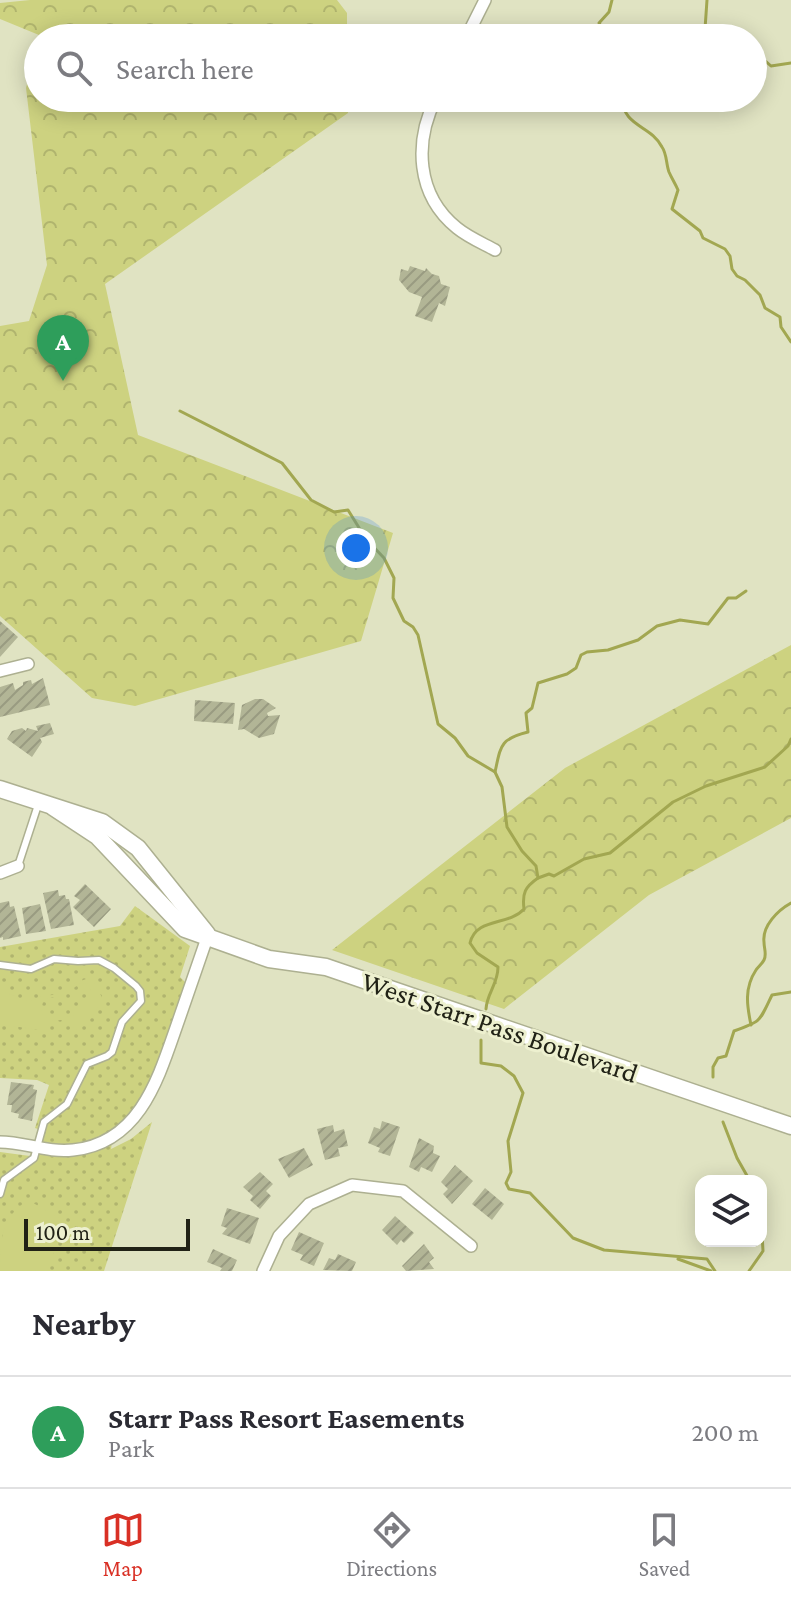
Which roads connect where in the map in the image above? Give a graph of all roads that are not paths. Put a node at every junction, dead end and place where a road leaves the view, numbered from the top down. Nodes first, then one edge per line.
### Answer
1 (485, 0) edge
2 (473, 24) edge
3 (429, 112) edge
4 (495, 250) dead end
5 (28, 664) dead end
6 (0, 671) edge
7 (0, 789) edge
8 (46, 804) junction
9 (18, 866) joint
10 (0, 873) edge
11 (208, 935) junction
12 (0, 965) edge
13 (791, 1126) edge
14 (0, 1142) edge
15 (36, 1148) junction
16 (0, 1194) edge
17 (471, 1246) dead end
18 (263, 1271) edge

1 - 2 street
3 - 4 street
5 - 6 street
7 - 8 street, West Starr Pass Boulevard
8 - 9 lane
8 - 11 street, West Starr Pass Boulevard
9 - 10 street
11 - 13 street, West Starr Pass Boulevard
11 - 15 street
12 - 15 lane
14 - 15 street
15 - 16 lane
17 - 18 street

